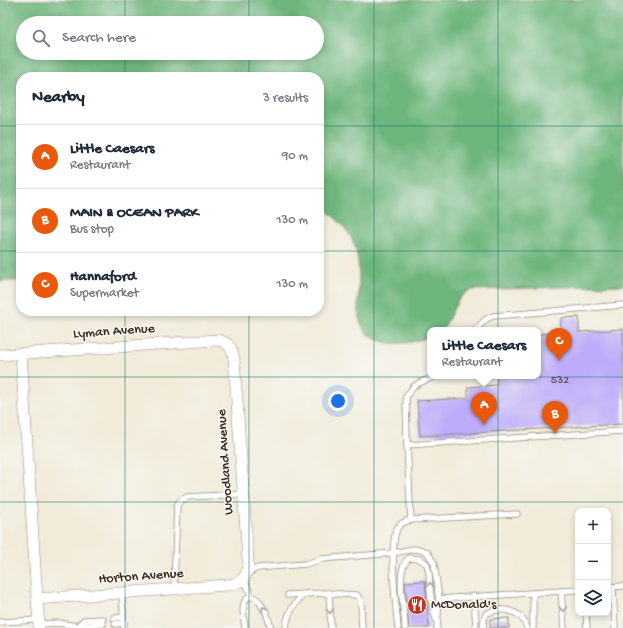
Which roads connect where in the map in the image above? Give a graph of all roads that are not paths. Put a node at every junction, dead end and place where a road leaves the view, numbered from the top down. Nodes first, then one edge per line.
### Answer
1 (623, 305) edge
2 (478, 327) edge
3 (229, 344) joint
4 (21, 354) junction
5 (0, 355) edge
6 (429, 379) edge
7 (623, 431) edge
8 (407, 445) junction
9 (244, 494) junction
10 (517, 514) dead end
11 (411, 520) junction
12 (393, 553) junction
13 (246, 576) junction
14 (623, 586) edge
15 (611, 587) edge
16 (174, 589) junction
17 (575, 590) edge
18 (561, 591) junction
19 (122, 593) junction
20 (329, 593) junction
21 (533, 593) junction
22 (304, 594) junction
23 (288, 595) dead end
24 (251, 596) junction
25 (474, 596) junction
26 (37, 599) junction
27 (439, 599) junction
28 (586, 616) edge
29 (103, 621) dead end
30 (114, 621) dead end
31 (0, 622) edge
32 (124, 623) edge
33 (39, 624) edge
34 (67, 626) edge
35 (437, 626) edge
36 (78, 627) edge
37 (245, 628) edge
38 (271, 628) edge
39 (286, 628) edge
40 (331, 628) edge
41 (362, 628) edge
42 (398, 628) edge
43 (405, 628) edge
44 (476, 628) edge
45 (483, 628) edge
46 (527, 628) edge
47 (533, 628) edge
48 (564, 628) edge
49 (587, 628) edge
50 (615, 628) edge

1 - 2 lane
3 - 4 street, Lyman Avenue
3 - 9 street, Woodland Avenue
4 - 5 street, Lyman Avenue
4 - 26 street
6 - 8 lane
7 - 8 lane
8 - 11 lane
9 - 13 street, Woodland Avenue
9 - 16 lane
10 - 11 lane
11 - 12 lane
12 - 13 lane
12 - 27 lane
12 - 42 lane
13 - 16 street, Horton Avenue
13 - 24 lane
14 - 15 lane
15 - 50 lane
16 - 19 street, Horton Avenue
17 - 18 lane
18 - 21 lane
18 -> 48 lane
19 - 26 street, Horton Avenue
19 - 32 lane
20 - 22 lane
20 -> 40 lane
20 - 41 lane
21 - 25 lane
21 - 47 lane
22 - 23 lane
22 - 39 lane
24 - 37 lane
38 -> 24 lane
25 - 27 lane
25 - 44 lane
26 - 33 street
27 - 35 lane
28 - 49 lane
29 - 36 lane
30 - 32 lane
31 - 33 lane
33 - 34 lane
34 - 36 lane
35 -> 43 lane
45 - 46 lane

